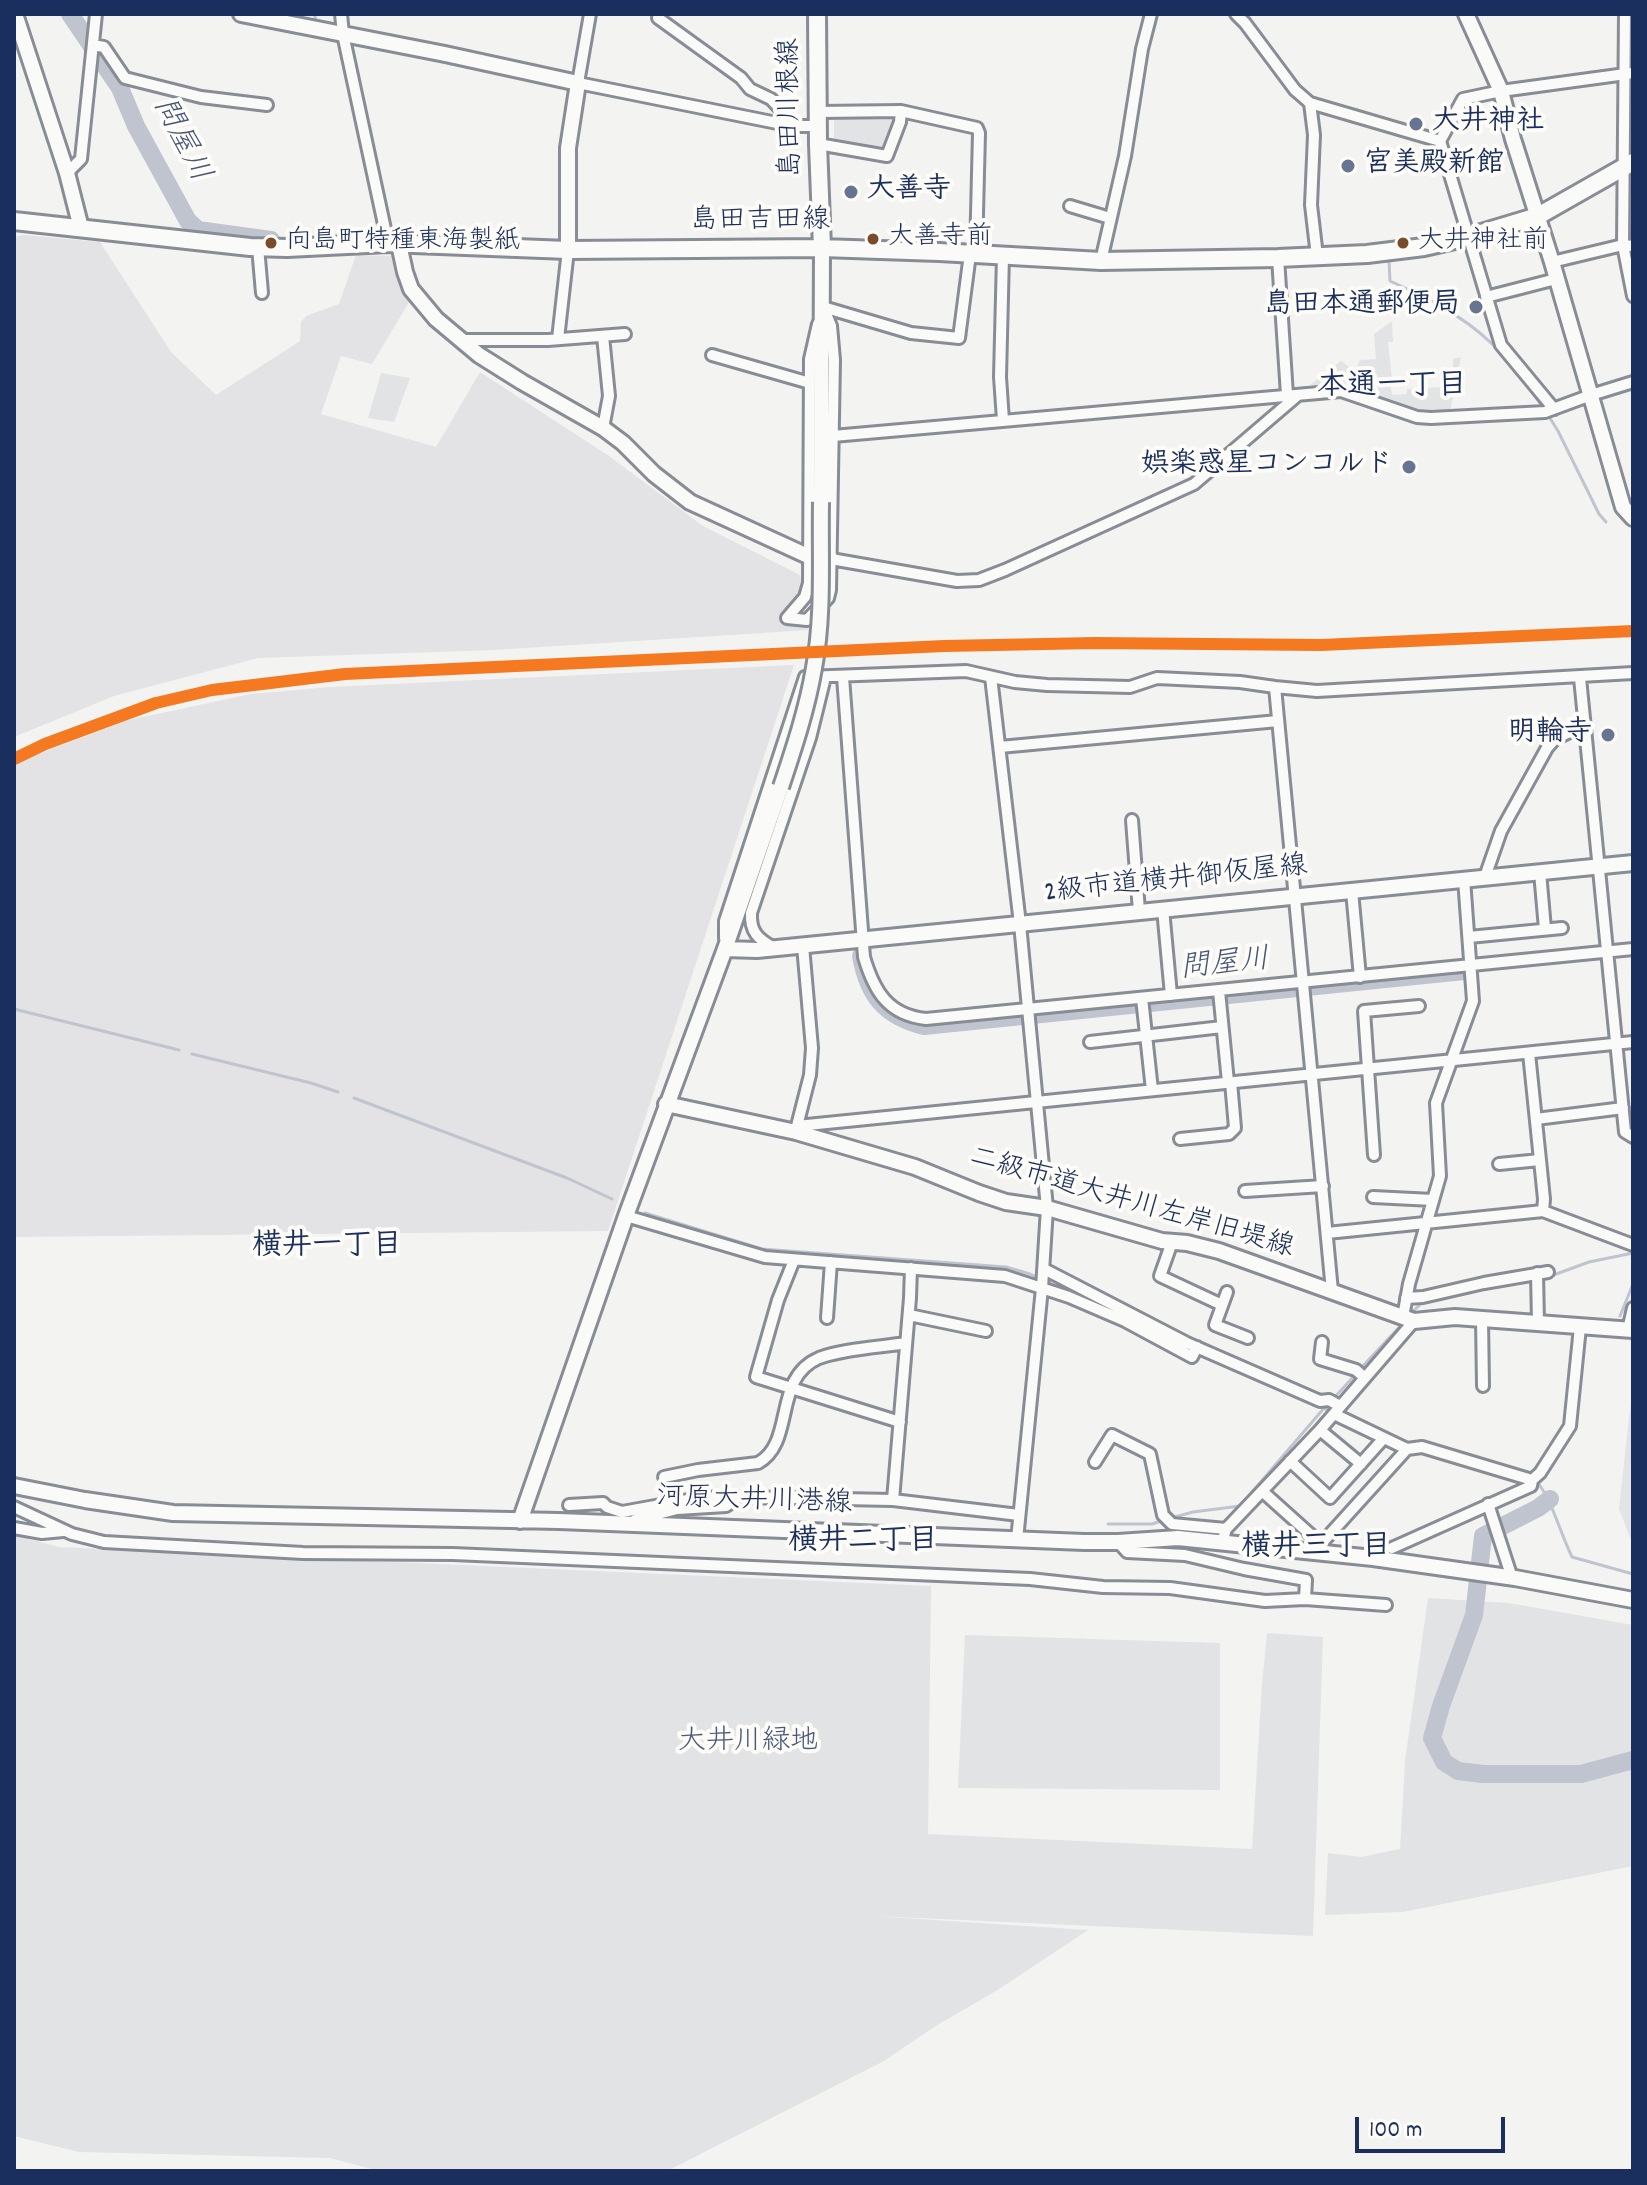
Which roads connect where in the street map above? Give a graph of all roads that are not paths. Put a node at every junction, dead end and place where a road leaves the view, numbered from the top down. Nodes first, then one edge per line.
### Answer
1 (15, 14) edge
2 (96, 14) edge
3 (241, 14) edge
4 (341, 14) edge
5 (590, 14) edge
6 (817, 14) edge
7 (1151, 14) edge
8 (1236, 14) edge
9 (1466, 14) edge
10 (1625, 14) edge
11 (658, 18) dead end
12 (343, 34) junction
13 (93, 45) junction
14 (1629, 73) edge
15 (578, 83) junction
16 (1501, 91) junction
17 (1310, 103) junction
18 (267, 105) dead end
19 (901, 111) junction
20 (819, 119) junction
21 (796, 126) junction
22 (1440, 141) junction
23 (818, 144) junction
24 (1629, 164) edge
25 (67, 173) junction
26 (1070, 206) dead end
27 (1538, 216) junction
28 (1110, 218) junction
29 (14, 221) edge
30 (81, 228) junction
31 (1468, 237) junction
32 (394, 244) junction
33 (1628, 245) edge
34 (258, 247) junction
35 (822, 248) junction
36 (568, 250) junction
37 (973, 254) junction
38 (1003, 256) junction
39 (1317, 256) junction
40 (1278, 258) junction
41 (1101, 261) junction
42 (1552, 262) junction
43 (1556, 279) junction
44 (262, 293) dead end
45 (1633, 296) edge
46 (1486, 297) junction
47 (823, 307) junction
48 (625, 334) dead end
49 (603, 336) junction
50 (558, 339) junction
51 (461, 340) junction
52 (712, 355) dead end
53 (1633, 382) edge
54 (810, 383) junction
55 (1293, 394) junction
56 (1591, 395) junction
57 (1554, 409) junction
58 (1003, 420) junction
59 (603, 428) junction
60 (833, 436) junction
61 (1633, 518) edge
62 (810, 557) junction
63 (831, 559) junction
64 (1633, 673) edge
65 (825, 677) junction
66 (843, 677) junction
67 (991, 677) junction
68 (1580, 678) junction
69 (1275, 687) junction
70 (1278, 721) junction
71 (1584, 725) junction
72 (1000, 747) junction
73 (1132, 820) dead end
74 (1633, 863) edge
75 (1597, 866) junction
76 (1540, 872) junction
77 (1485, 877) junction
78 (1464, 879) junction
79 (1352, 891) junction
80 (1295, 897) junction
81 (1163, 909) junction
82 (1139, 911) junction
83 (1020, 924) junction
84 (1562, 928) dead end
85 (1545, 929) junction
86 (1469, 937) junction
87 (862, 940) junction
88 (803, 946) junction
89 (775, 948) junction
90 (725, 949) junction
91 (1633, 949) edge
92 (1606, 952) junction
93 (1471, 966) junction
94 (1360, 977) junction
95 (1304, 983) junction
96 (1219, 991) junction
97 (1171, 995) junction
98 (1142, 998) junction
99 (1419, 1006) dead end
100 (1028, 1009) junction
101 (1222, 1027) junction
102 (1146, 1035) junction
103 (1090, 1042) dead end
104 (1633, 1042) edge
105 (1616, 1044) junction
106 (1529, 1053) junction
107 (1452, 1060) junction
108 (1368, 1068) junction
109 (1312, 1074) junction
110 (1230, 1082) junction
111 (1152, 1090) junction
112 (1036, 1102) junction
113 (666, 1104) junction
114 (1623, 1108) junction
115 (1536, 1119) junction
116 (797, 1129) junction
117 (1633, 1137) edge
118 (1180, 1139) dead end
119 (1374, 1155) dead end
120 (1540, 1160) junction
121 (1499, 1164) dead end
122 (1323, 1186) junction
123 (1245, 1191) dead end
124 (1373, 1197) dead end
125 (1433, 1200) junction
126 (1047, 1208) junction
127 (1543, 1211) junction
128 (626, 1216) junction
129 (1426, 1223) junction
130 (1327, 1233) junction
131 (1172, 1242) junction
132 (1633, 1245) edge
133 (794, 1260) junction
134 (831, 1262) junction
135 (911, 1268) junction
136 (1044, 1271) junction
137 (1042, 1288) junction
138 (1332, 1291) junction
139 (1227, 1292) dead end
140 (1406, 1298) junction
141 (1222, 1305) junction
142 (1103, 1306) junction
143 (1633, 1308) edge
144 (909, 1315) junction
145 (827, 1318) dead end
146 (1409, 1319) junction
147 (1482, 1319) junction
148 (1538, 1323) junction
149 (1580, 1327) junction
150 (1630, 1330) edge
151 (986, 1331) dead end
152 (1248, 1338) dead end
153 (1322, 1342) dead end
154 (906, 1343) junction
155 (1365, 1378) junction
156 (1483, 1386) dead end
157 (791, 1388) junction
158 (1337, 1410) junction
159 (900, 1422) junction
160 (1320, 1430) junction
161 (1384, 1438) junction
162 (1407, 1449) junction
163 (1290, 1461) junction
164 (1095, 1462) dead end
165 (1361, 1464) junction
166 (664, 1477) dead end
167 (1532, 1480) junction
168 (14, 1486) edge
169 (1262, 1491) junction
170 (738, 1497) junction
171 (893, 1500) junction
172 (1488, 1504) junction
173 (569, 1505) dead end
174 (14, 1507) edge
175 (1019, 1515) junction
176 (520, 1521) junction
177 (621, 1524) junction
178 (14, 1528) edge
179 (65, 1531) junction
180 (1224, 1536) junction
181 (1017, 1540) junction
182 (1118, 1542) junction
183 (1392, 1548) dead end
184 (1512, 1578) junction
185 (1305, 1599) junction
186 (1633, 1600) edge
187 (1386, 1605) dead end

1 - 25 street
2 - 13 street
3 - 12 street
4 - 12 street
5 - 15 street
6 - 20 main road, 島田川根線
7 - 28 street
8 - 17 street
9 - 16 street
10 - 14 street
11 - 21 street
12 - 15 street
12 - 32 street
13 - 18 street
13 - 25 street
14 - 16 street
14 - 24 street
15 - 21 street
15 - 36 street
16 - 22 street
16 - 27 street
17 - 22 street
17 - 39 street
19 - 20 street
19 - 23 street
19 - 37 street
20 - 21 street
20 - 23 main road, 島田川根線
22 - 31 street
23 - 35 main road, 島田川根線
24 - 27 main road, 島田吉田線
24 - 33 street
25 - 30 street
26 - 28 street
27 - 31 main road, 島田吉田線
27 - 42 street
28 - 41 street
29 - 30 main road, 島田吉田線
30 - 34 main road, 島田吉田線
31 - 39 main road, 島田吉田線
31 - 46 street
32 - 34 main road, 島田吉田線
32 - 36 main road, 島田吉田線
32 - 51 street
33 - 42 street
33 - 45 street
34 - 44 street
35 - 36 main road, 島田吉田線
35 - 37 main road, 島田吉田線
35 - 47 street
36 - 50 street
37 - 38 main road, 島田吉田線
37 - 47 street
38 - 41 main road, 島田吉田線
38 - 58 street
39 - 40 main road, 島田吉田線
40 - 41 main road, 島田吉田線
40 - 55 street
42 - 43 street
43 - 46 street
43 - 56 street
46 - 57 street
47 - 54 street
47 - 60 street
47 - 90 street, bridge
48 - 49 street
49 - 50 street
49 - 59 street
50 - 51 street
51 - 59 street
52 - 54 street
53 - 56 street
54 - 62 street
55 - 57 street
55 - 58 street
55 - 63 street
56 - 57 street
56 - 61 street
58 - 60 street
59 - 62 street
60 - 63 street
62 - 63 street
62 - 63 street
64 - 68 street
65 - 66 street
65 - 89 street
65 - 90 street
66 - 67 street
66 - 87 street
67 - 69 street
67 - 72 street
68 - 69 street
68 - 71 street
69 - 70 street
70 - 72 street
70 - 80 street
71 - 75 street
71 - 77 street
72 - 83 street
73 - 82 street
74 - 75 street, 2級市道横井御仮屋線
75 - 76 street, 2級市道横井御仮屋線
75 - 92 street
76 - 77 street, 2級市道横井御仮屋線
76 - 85 street
77 - 78 street, 2級市道横井御仮屋線
78 - 79 street, 2級市道横井御仮屋線
78 - 86 street
79 - 80 street, 2級市道横井御仮屋線
79 - 94 street
80 - 81 street, 2級市道横井御仮屋線
80 - 95 street
81 - 82 street, 2級市道横井御仮屋線
81 - 97 street
82 - 83 street, 2級市道横井御仮屋線
83 - 87 street, 2級市道横井御仮屋線
83 - 100 street
84 - 85 street
85 - 86 street
86 - 93 street
87 - 88 street, 2級市道横井御仮屋線
87 - 100 street
88 - 89 street, 2級市道横井御仮屋線
88 - 116 street
89 - 90 street, 2級市道横井御仮屋線
90 - 113 street
91 - 92 street
92 - 93 street
92 - 105 street
93 - 94 street
93 - 107 street
94 - 95 street
95 - 96 street
95 - 109 street
96 - 97 street
96 - 101 street
97 - 98 street
98 - 100 street
98 - 102 street
99 - 108 street
100 - 112 street
101 - 102 street
101 - 110 street
102 - 103 street
102 - 111 street
104 - 105 street
105 - 106 street
105 - 114 street
106 - 107 street
106 - 115 street
107 - 108 street
107 - 125 street
108 - 109 street
108 - 119 street
109 - 110 street
109 - 122 street
110 - 111 street
110 - 118 street
111 - 112 street
112 - 116 street
112 - 126 street
113 - 116 street, 二級市道大井川左岸旧堤線
113 - 128 street
114 - 115 street
114 - 117 street
115 - 120 street
116 - 126 street, 二級市道大井川左岸旧堤線
120 - 121 street
120 - 127 street
122 - 123 street
122 - 130 street
124 - 125 street
125 - 129 street
126 - 131 street, 二級市道大井川左岸旧堤線
126 - 136 street
127 - 129 street
127 - 132 street
128 - 133 street
128 - 176 street
129 - 130 street
129 - 140 street
130 - 138 street
131 - 138 street, 二級市道大井川左岸旧堤線
131 - 141 street
133 - 134 street
133 - 157 street
134 - 135 street
134 - 145 street
135 - 137 street
135 - 144 street
136 - 137 street
136 - 142 street
137 - 142 street
137 - 175 street
138 - 146 street, 二級市道大井川左岸旧堤線
139 - 141 street
140 - 146 street
140 - 148 street
141 - 152 street
142 - 158 street
143 - 150 street
144 - 151 street
144 - 154 street
146 - 147 street, 二級市道大井川左岸旧堤線
146 - 155 street
147 - 148 street, 二級市道大井川左岸旧堤線
147 - 156 street
148 - 149 street, 二級市道大井川左岸旧堤線
149 - 150 street, 二級市道大井川左岸旧堤線
149 - 167 street
153 - 155 street
154 - 157 street
154 - 159 street
155 - 158 street
157 - 159 street
157 - 166 street
158 - 160 street
158 - 161 street
159 - 171 street
160 - 163 street
160 - 165 street
161 - 162 street
161 - 165 street
162 - 167 street
162 - 169 street
163 - 165 street
163 - 169 street
164 - 180 street
167 - 172 street
168 - 176 street, 河原大井川港線
169 - 180 street
170 - 171 street
170 - 173 street
170 - 177 street
171 - 175 street
172 - 183 street
172 - 184 street
174 - 179 street
175 - 181 street
176 - 177 street, 河原大井川港線
177 - 181 street, 河原大井川港線
178 - 179 street
179 - 185 street
180 - 182 street, 河原大井川港線
180 - 184 street, 河原大井川港線
181 - 182 street, 河原大井川港線
182 - 185 street
184 - 186 street, 河原大井川港線
185 - 187 street

